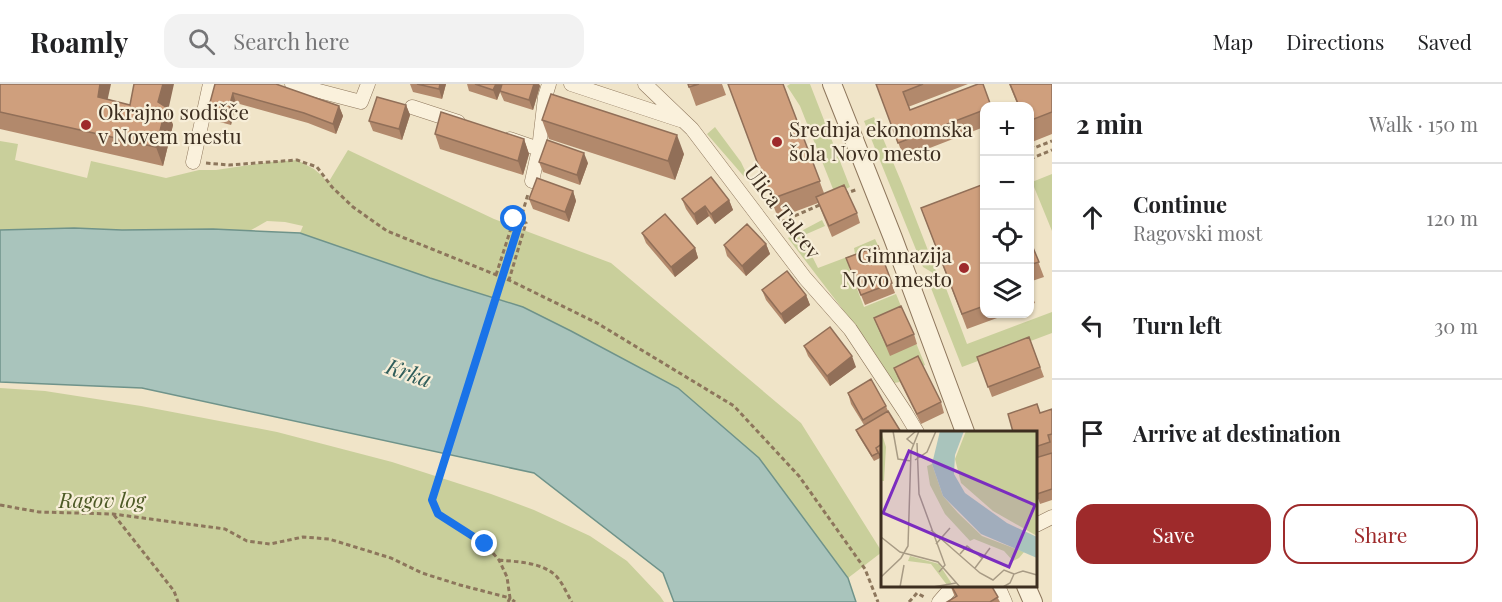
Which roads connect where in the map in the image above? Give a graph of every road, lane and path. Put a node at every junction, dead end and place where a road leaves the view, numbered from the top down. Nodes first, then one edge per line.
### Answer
1 (210, 84) edge
2 (292, 84) edge
3 (368, 84) edge
4 (549, 84) edge
5 (571, 84) edge
6 (645, 84) edge
7 (832, 84) edge
8 (412, 107) dead end
9 (683, 121) junction
10 (476, 128) edge
11 (497, 135) edge
12 (1052, 141) edge
13 (1034, 148) edge
14 (539, 149) junction
15 (1052, 150) edge
16 (1033, 156) edge
17 (193, 162) joint
18 (532, 181) joint
19 (860, 188) dead end
20 (841, 196) edge
21 (822, 203) edge
22 (520, 221) junction
23 (767, 228) junction
24 (496, 275) junction
25 (944, 278) edge
26 (509, 280) junction
27 (926, 284) dead end
28 (916, 431) edge
29 (965, 431) edge
30 (0, 505) edge
31 (113, 514) junction
32 (1052, 517) edge
33 (1037, 524) edge
34 (499, 560) junction
35 (951, 587) edge
36 (999, 587) edge
37 (1027, 587) edge
38 (509, 600) edge
39 (178, 602) edge
40 (515, 602) edge
41 (572, 602) edge
42 (878, 602) edge
43 (909, 602) edge
44 (933, 602) edge
45 (939, 602) edge
46 (1005, 602) edge
47 (1033, 602) edge

1 - 17 street
2 - 3 street
4 - 14 street
5 - 9 street
6 - 9 street, Ulica Talcev
7 - 29 street
8 - 10 street
9 - 23 street, Ulica Talcev
11 - 14 street
12 - 13 path
14 - 18 street
15 - 16 path
17 - 24 path
18 - 22 path
19 - 20 path
21 - 23 path
22 - 24 path
22 - 26 path
22 - 34 path, bridge
23 - 28 street, Ulica Talcev
24 - 26 path
25 - 27 path
26 - 42 path
30 - 31 path
31 - 38 path
31 - 39 path
32 - 33 street
34 - 38 path
34 - 41 path
35 - 45 street
36 - 46 street
37 - 47 street
38 - 40 path
43 - 44 path

